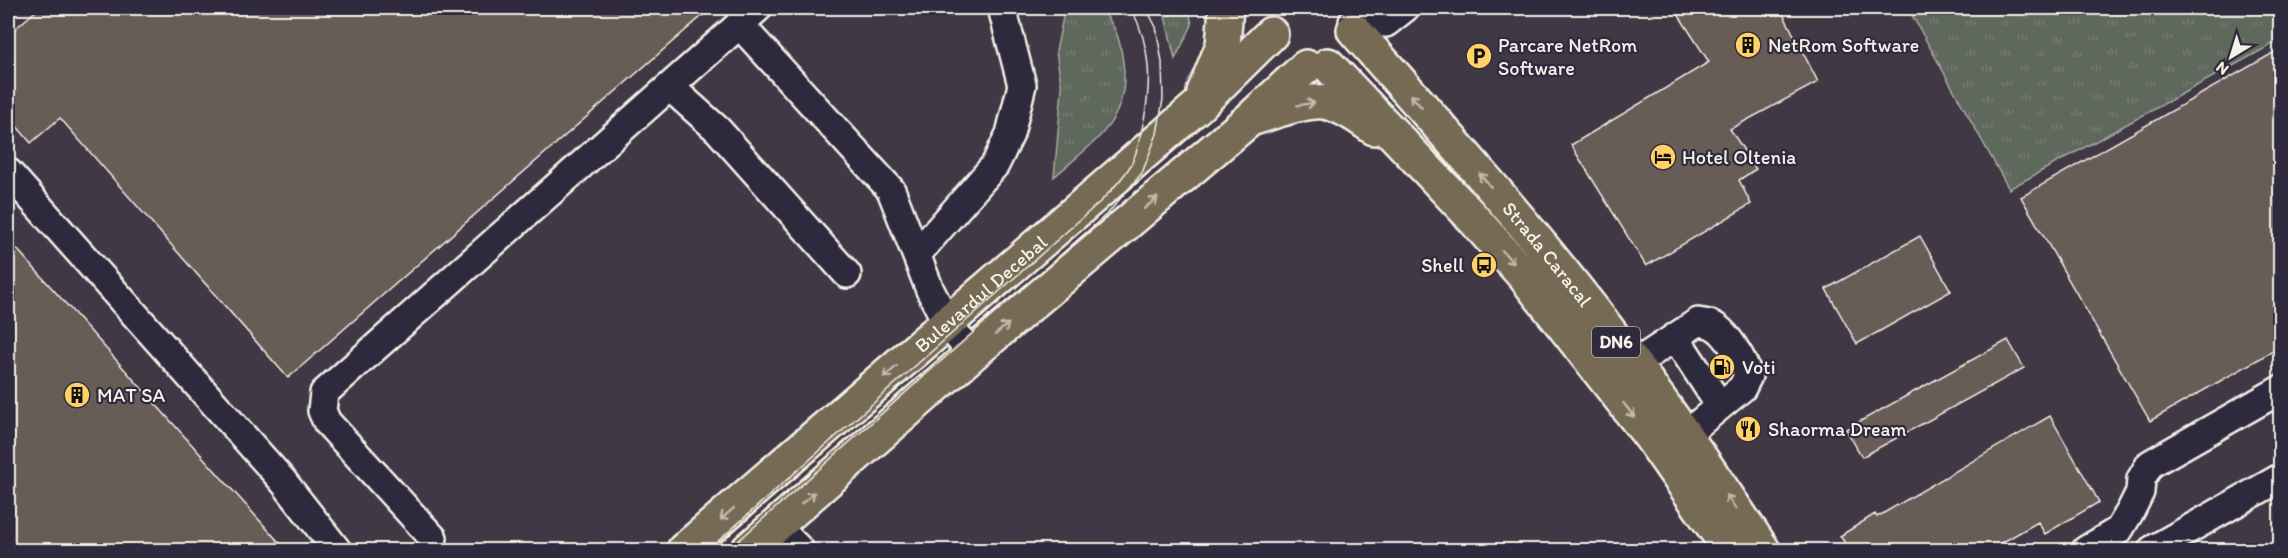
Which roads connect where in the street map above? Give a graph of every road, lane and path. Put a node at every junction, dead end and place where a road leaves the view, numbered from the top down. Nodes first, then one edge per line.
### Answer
1 (1002, 8) edge
2 (1113, 8) edge
3 (1137, 8) edge
4 (1226, 8) edge
5 (1405, 8) edge
6 (748, 16) edge
7 (1273, 20) edge
8 (1352, 20) edge
9 (1317, 66) junction
10 (670, 87) junction
11 (1198, 106) junction
12 (1250, 119) junction
13 (1425, 168) junction
14 (8, 172) edge
15 (916, 254) junction
16 (847, 274) dead end
17 (947, 323) junction
18 (1676, 338) junction
19 (972, 354) junction
20 (1633, 365) junction
21 (2280, 390) edge
22 (1720, 406) junction
23 (1684, 435) junction
24 (2280, 478) edge
25 (777, 526) junction
26 (433, 538) dead end
27 (337, 550) edge
28 (684, 550) edge
29 (748, 550) edge
30 (800, 550) edge
31 (1730, 550) edge
32 (1764, 550) edge
33 (2086, 550) edge
34 (2152, 550) edge

1 - 15 street
2 - 3 path
4 - 11 main road
5 - 8 street
6 - 10 street
6 - 15 street
7 - 9 main road, DN6
7 - 11 main road, Bulevardul Decebal / DN6
8 - 9 main road, Bulevardul Decebal
20 -> 8 main road, Strada Caracal / DN6
9 - 12 main road, Bulevardul Decebal
9 - 13 main road, Strada Caracal / DN6
10 - 16 street
10 - 26 street
11 - 17 main road, Bulevardul Decebal
12 -> 13 main road
19 -> 12 main road, Bulevardul Decebal
13 -> 31 main road, Strada Caracal / DN6
14 - 27 street
15 - 17 street
17 - 19 street
17 -> 28 main road, Bulevardul Decebal
18 - 20 street
18 - 22 street
18 - 22 street
25 -> 19 main road, Bulevardul Decebal
20 - 23 main road, Strada Caracal / DN6
21 - 33 street
22 - 23 street
32 -> 23 main road, Strada Caracal / DN6
24 - 34 street
25 - 29 main road, Bulevardul Decebal
25 - 30 street

